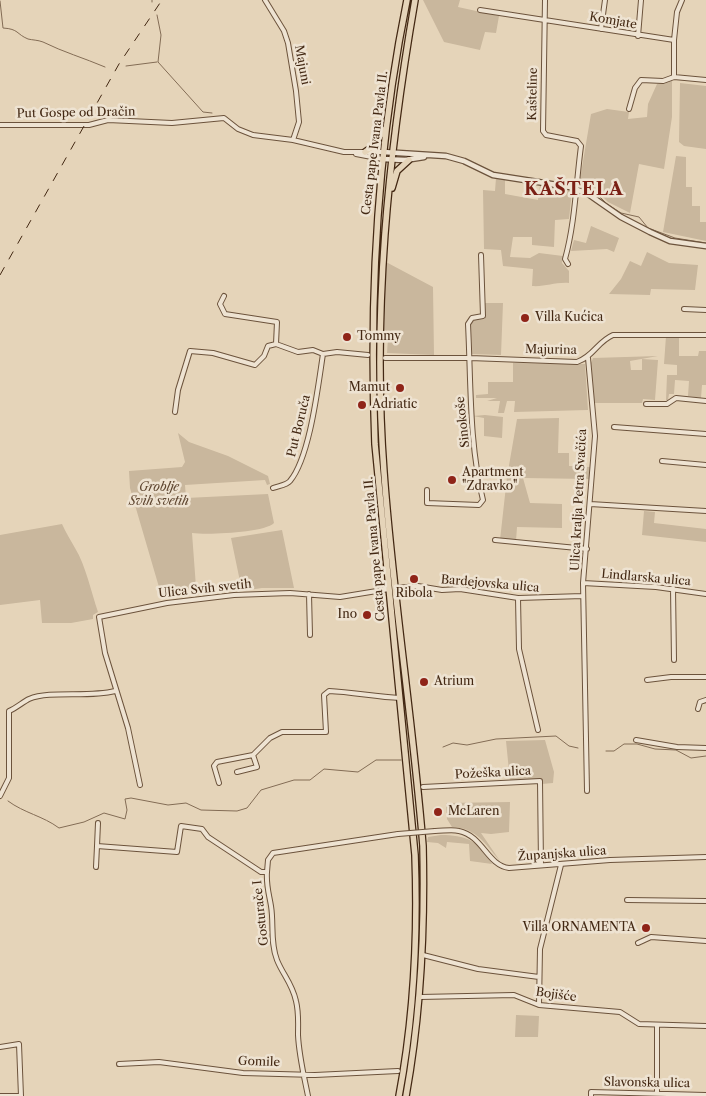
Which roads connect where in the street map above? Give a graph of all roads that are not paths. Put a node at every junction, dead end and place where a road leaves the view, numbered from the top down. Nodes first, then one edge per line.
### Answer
1 (265, 0) edge
2 (407, 0) edge
3 (415, 0) edge
4 (545, 0) edge
5 (606, 0) edge
6 (641, 0) edge
7 (682, 0) edge
8 (480, 10) dead end
9 (545, 20) junction
10 (601, 29) junction
11 (638, 36) junction
12 (674, 40) junction
13 (674, 77) junction
14 (706, 80) edge
15 (629, 109) dead end
16 (386, 124) junction
17 (0, 125) edge
18 (293, 140) junction
19 (365, 152) junction
20 (354, 153) junction
21 (382, 156) junction
22 (392, 156) junction
23 (428, 156) junction
24 (409, 160) junction
25 (575, 189) junction
26 (387, 199) junction
27 (706, 246) edge
28 (481, 255) dead end
29 (568, 264) dead end
30 (224, 296) dead end
31 (684, 309) dead end
32 (706, 310) edge
33 (706, 335) edge
34 (276, 344) junction
35 (323, 354) junction
36 (368, 355) dead end
37 (385, 358) dead end
38 (470, 358) junction
39 (588, 358) junction
40 (706, 401) edge
41 (646, 404) dead end
42 (175, 412) dead end
43 (614, 427) dead end
44 (706, 434) edge
45 (662, 461) dead end
46 (706, 465) edge
47 (273, 488) dead end
48 (427, 490) dead end
49 (590, 504) junction
50 (706, 511) edge
51 (495, 540) dead end
52 (587, 549) junction
53 (583, 583) junction
54 (396, 588) junction
55 (673, 588) junction
56 (389, 589) junction
57 (309, 594) junction
58 (706, 594) edge
59 (583, 596) junction
60 (518, 598) junction
61 (310, 635) dead end
62 (674, 660) dead end
63 (706, 677) edge
64 (647, 680) dead end
65 (114, 691) junction
66 (400, 698) junction
67 (706, 700) edge
68 (698, 709) dead end
69 (538, 730) dead end
70 (636, 740) dead end
71 (706, 748) edge
72 (253, 756) junction
73 (237, 772) dead end
74 (219, 783) dead end
75 (140, 786) dead end
76 (423, 786) dead end
77 (587, 791) dead end
78 (0, 796) edge
79 (98, 823) dead end
80 (97, 846) junction
81 (706, 857) edge
82 (561, 864) junction
83 (541, 865) junction
84 (96, 867) dead end
85 (267, 872) junction
86 (627, 900) dead end
87 (706, 900) edge
88 (706, 941) edge
89 (638, 943) dead end
90 (423, 955) junction
91 (539, 977) junction
92 (420, 997) junction
93 (539, 1005) junction
94 (657, 1026) junction
95 (706, 1026) edge
96 (0, 1047) edge
97 (119, 1064) dead end
98 (398, 1071) dead end
99 (304, 1073) junction
100 (657, 1093) junction
101 (677, 1095) edge
102 (706, 1095) edge
103 (0, 1096) edge
104 (21, 1096) edge
105 (308, 1096) edge
106 (399, 1096) edge
107 (406, 1096) edge
108 (591, 1096) edge

1 - 18 street, Majuni
2 - 16 main road, Cesta pape Ivana Pavla II.
3 - 22 main road, Cesta pape Ivana Pavla II.
4 - 9 street, Kašteline
5 - 10 street
6 - 11 street
7 - 12 street
8 - 9 street, Komjate
9 - 10 street, Komjate
9 - 25 street, Kašteline
10 - 11 street, Komjate
11 - 12 street, Komjate
12 - 13 street
13 - 14 street
13 - 15 street
16 - 19 main road
16 - 21 main road, Cesta pape Ivana Pavla II.
17 - 18 street, Put Gospe od Dračin
18 - 20 street, Put Gospe od Dračin
19 - 20 street, Put Gospe od Dračin
19 - 21 street, Put Gospe od Dračin
20 - 21 street, Put Gospe od Dračin
21 - 22 street
21 - 56 main road, Cesta pape Ivana Pavla II.
22 - 23 street
22 - 24 street
22 - 26 main road, Cesta pape Ivana Pavla II.
23 - 24 street
23 - 25 street
24 - 26 main road
25 - 27 street
25 - 29 street
26 - 54 main road, Cesta pape Ivana Pavla II.
28 - 38 street
30 - 34 street
31 - 32 street
33 - 39 street, Majurina
34 - 35 street
34 - 42 street
35 - 36 street
35 - 47 street, Put Boruča
37 - 38 street, Majurina
38 - 39 street, Majurina
38 - 48 street, Sinokoše
39 - 49 street, Ulica kralja Petra Svačića
40 - 41 street
43 - 44 street
45 - 46 street
49 - 50 street
49 - 52 street, Ulica kralja Petra Svačića
51 - 52 street
52 - 53 street, Ulica kralja Petra Svačića
53 - 55 street, Lindlarska ulica
53 - 59 street, Ulica kralja Petra Svačića
54 - 60 street, Bardejovska ulica
54 - 90 main road, Cesta pape Ivana Pavla II.
55 - 58 street, Lindlarska ulica
55 - 62 street
56 - 57 street, Ulica Svih svetih
56 - 66 main road, Cesta pape Ivana Pavla II.
57 - 61 street
57 - 65 street, Ulica Svih svetih
59 - 60 street, Bardejovska ulica
59 - 77 street
60 - 69 street
63 - 64 street
65 - 75 street, Ulica Svih svetih
65 - 78 street
66 - 72 street
66 - 106 main road, Cesta pape Ivana Pavla II.
67 - 68 street
70 - 71 street
72 - 73 street
72 - 74 street
76 - 83 street, Požeška ulica
79 - 80 street
80 - 84 street
80 - 85 street
81 - 82 street, Županjska ulica
82 - 83 street, Županjska ulica
82 - 91 street
83 - 85 street, Županjska ulica, bridge
85 - 99 street, Gosturače I
86 - 87 street
88 - 89 street
90 - 91 street
90 - 92 main road, Cesta pape Ivana Pavla II.
91 - 93 street
92 - 93 street, Bojišće
92 - 107 main road, Cesta pape Ivana Pavla II.
93 - 94 street, Bojišće
94 - 95 street, Bojišće
94 - 100 street
96 - 104 street
97 - 99 street, Gomile
98 - 99 street, Gomile
99 - 105 street, Gosturače I
100 - 101 street, Slavonska ulica
100 - 108 street, Slavonska ulica
101 - 102 street, Slavonska ulica
103 - 104 street

